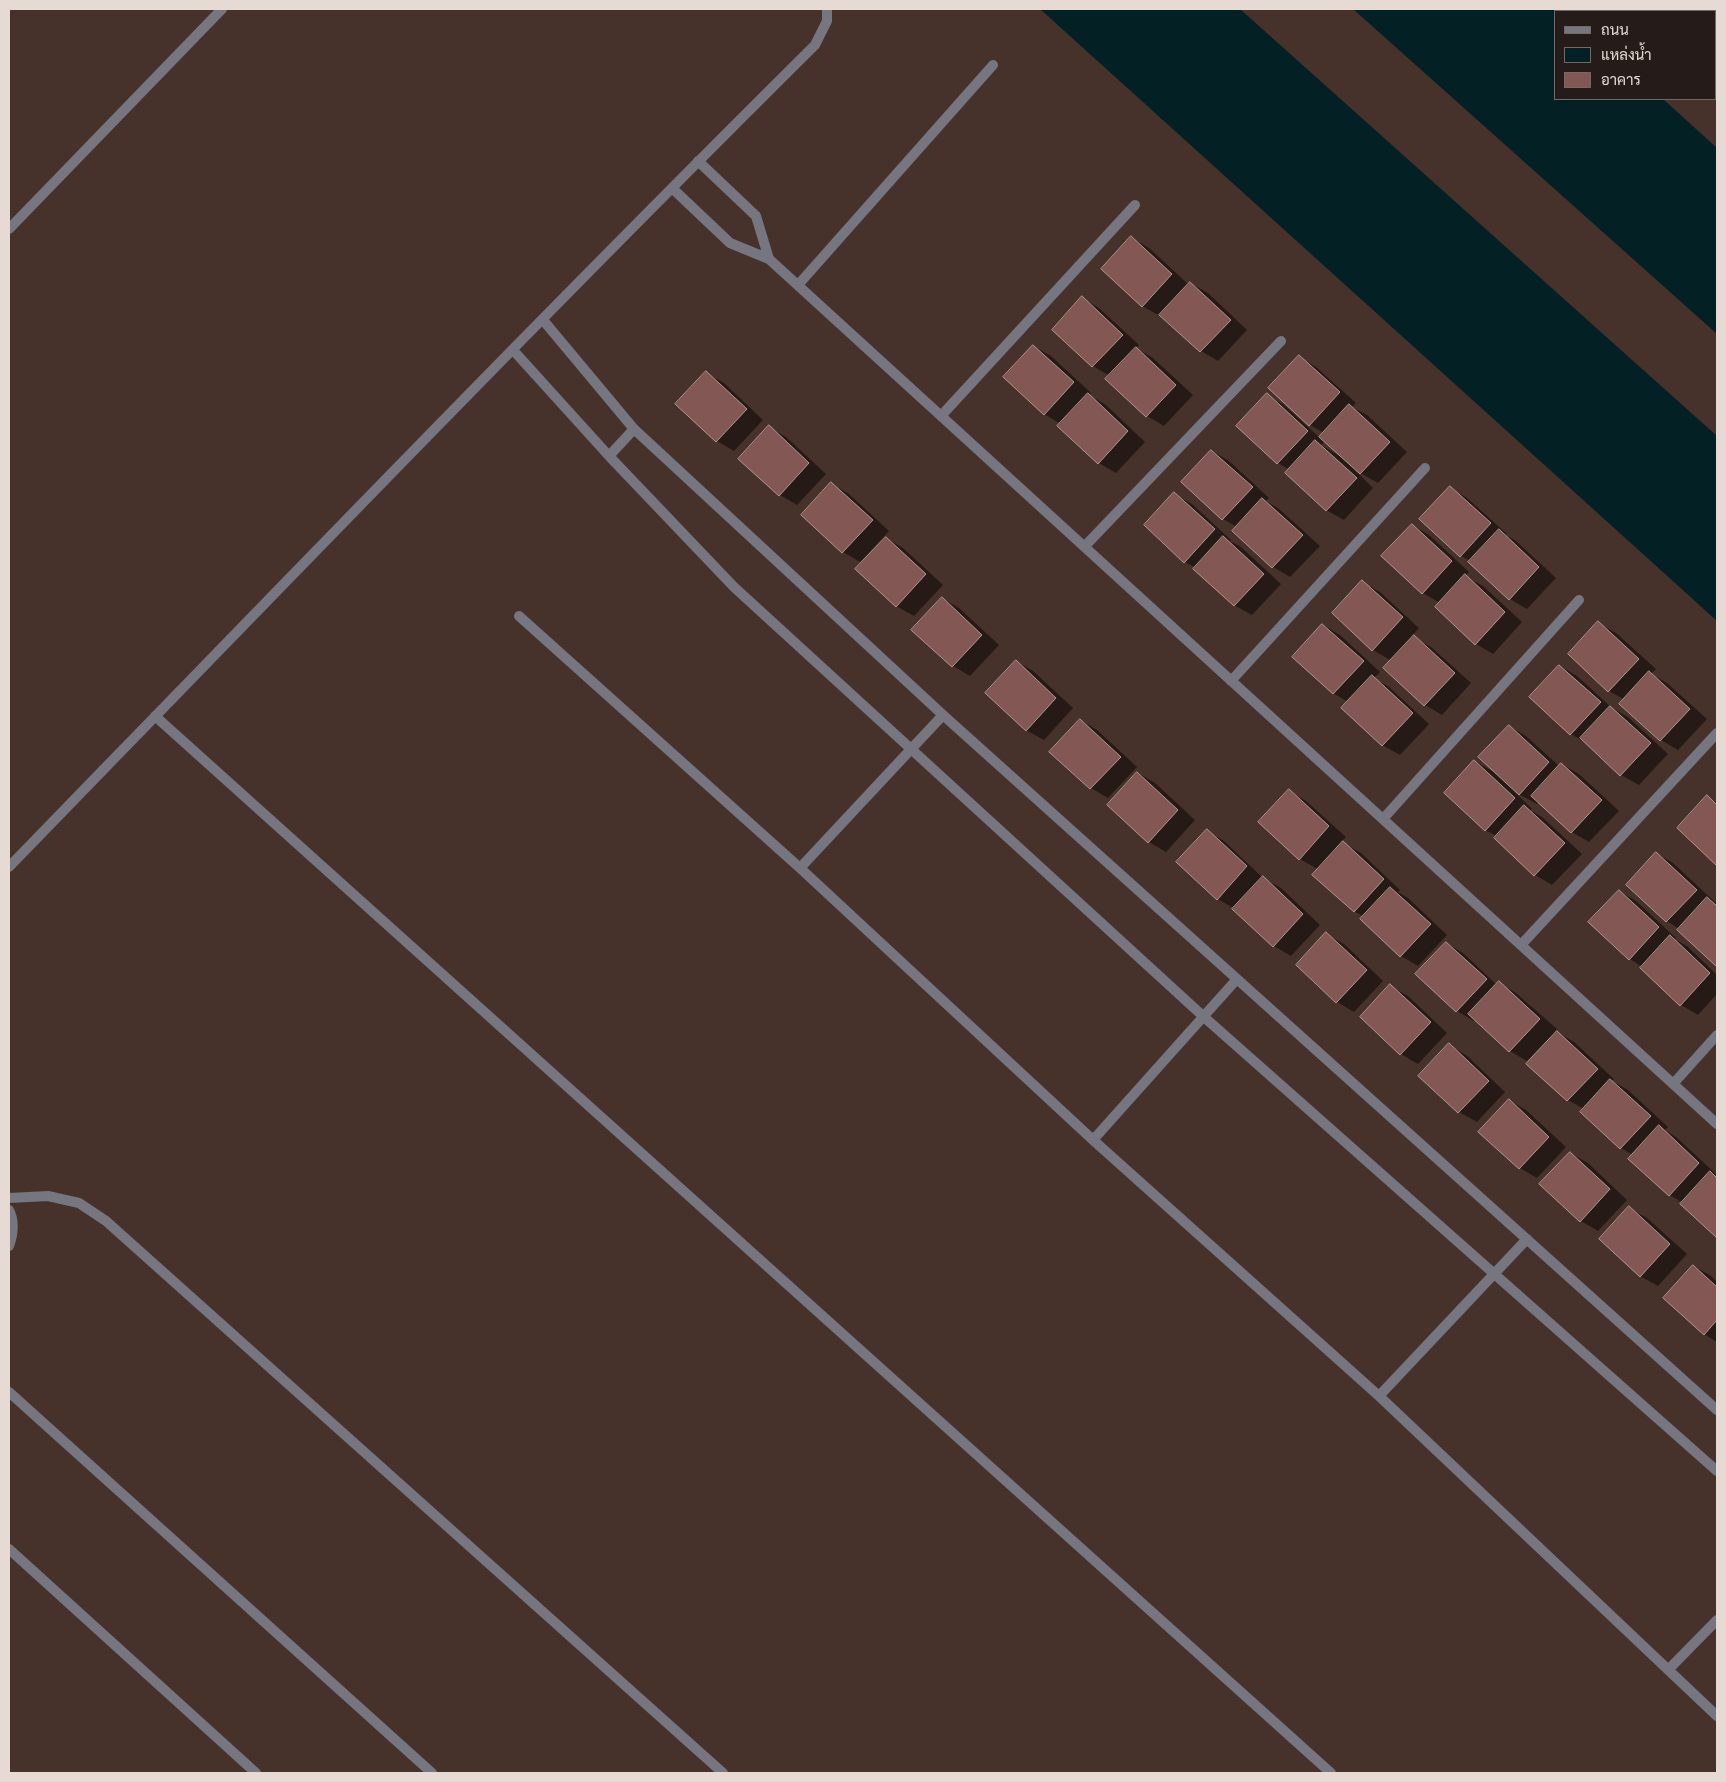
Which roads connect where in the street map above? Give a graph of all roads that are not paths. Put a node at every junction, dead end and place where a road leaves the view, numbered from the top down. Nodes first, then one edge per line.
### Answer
1 (222, 9) edge
2 (827, 9) edge
3 (993, 65) dead end
4 (698, 161) junction
5 (672, 188) junction
6 (1135, 205) dead end
7 (9, 229) edge
8 (770, 258) junction
9 (798, 285) junction
10 (543, 320) junction
11 (1281, 340) dead end
12 (512, 350) junction
13 (941, 416) junction
14 (634, 429) junction
15 (609, 456) junction
16 (1425, 468) dead end
17 (1085, 546) junction
18 (1579, 600) dead end
19 (519, 616) dead end
20 (1231, 681) junction
21 (944, 715) junction
22 (155, 716) junction
23 (1717, 732) edge
24 (911, 750) junction
25 (1383, 820) junction
26 (9, 867) edge
27 (800, 868) junction
28 (1520, 945) junction
29 (1237, 979) junction
30 (1204, 1017) junction
31 (1717, 1036) edge
32 (1673, 1084) junction
33 (1717, 1124) edge
34 (1093, 1140) junction
35 (9, 1198) edge
36 (9, 1210) edge
37 (1526, 1239) junction
38 (9, 1246) edge
39 (1495, 1274) junction
40 (9, 1392) edge
41 (1379, 1396) junction
42 (1717, 1410) edge
43 (1717, 1471) edge
44 (9, 1549) edge
45 (1717, 1620) edge
46 (1668, 1670) junction
47 (1717, 1716) edge
48 (256, 1773) edge
49 (432, 1773) edge
50 (723, 1773) edge
51 (1331, 1773) edge

1 - 7 street
2 - 4 street
3 - 9 street
4 - 5 street
4 - 8 street
5 - 8 street
5 - 10 street
6 - 13 street
8 - 9 street
9 - 13 street
10 - 12 street
10 - 14 street
11 - 17 street
12 - 15 street
12 - 22 street
13 - 17 street
14 - 15 street
14 - 21 street
15 - 24 street
16 - 20 street
17 - 20 street
18 - 25 street
19 - 27 street
20 - 25 street
21 - 24 street
21 - 29 street
22 - 26 street
22 - 51 street
23 - 28 street
24 - 27 street
24 - 30 street
25 - 28 street
27 - 34 street
28 - 32 street
29 - 30 street
29 - 37 street
30 - 34 street
30 - 39 street
31 - 32 street
32 - 33 street
34 - 41 street
35 - 50 street
36 - 38 street
37 - 39 street
37 - 42 street
39 - 41 street
39 - 43 street
40 - 49 street
41 - 46 street
44 - 48 street
45 - 46 street
46 - 47 street

